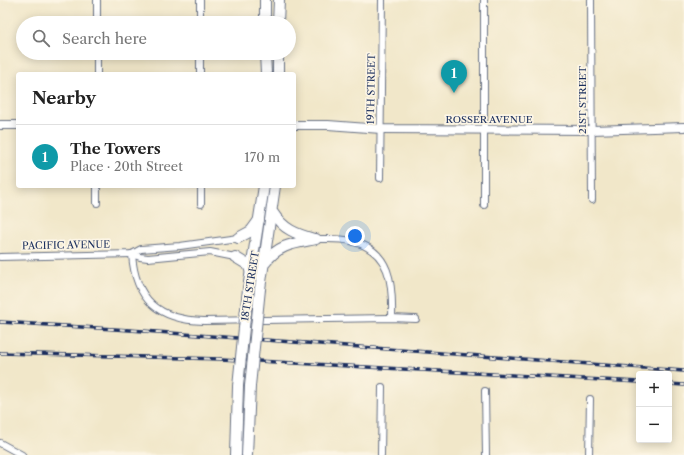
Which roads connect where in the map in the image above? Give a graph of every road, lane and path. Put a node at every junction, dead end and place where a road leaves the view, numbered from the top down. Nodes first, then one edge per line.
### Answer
1 (97, 0) edge
2 (200, 0) edge
3 (265, 0) edge
4 (278, 0) edge
5 (382, 0) edge
6 (484, 0) edge
7 (591, 0) edge
8 (97, 16) edge
9 (200, 16) edge
10 (265, 16) edge
11 (278, 16) edge
12 (97, 60) edge
13 (200, 60) edge
14 (266, 60) edge
15 (278, 60) edge
16 (97, 72) edge
17 (200, 72) edge
18 (266, 72) edge
19 (278, 72) edge
20 (0, 125) edge
21 (16, 125) edge
22 (296, 125) edge
23 (684, 127) edge
24 (380, 129) junction
25 (484, 129) junction
26 (592, 130) junction
27 (380, 178) dead end
28 (97, 188) edge
29 (201, 188) edge
30 (264, 188) edge
31 (276, 188) edge
32 (592, 200) dead end
33 (97, 204) dead end
34 (201, 204) dead end
35 (484, 206) dead end
36 (273, 213) junction
37 (260, 218) junction
38 (238, 238) joint
39 (316, 239) junction
40 (132, 254) junction
41 (235, 256) joint
42 (0, 257) edge
43 (265, 263) junction
44 (251, 272) junction
45 (392, 318) junction
46 (416, 319) dead end
47 (382, 387) dead end
48 (485, 391) dead end
49 (590, 398) dead end
50 (0, 443) edge
51 (22, 455) edge
52 (236, 455) edge
53 (248, 455) edge
54 (381, 455) edge
55 (486, 455) edge
56 (589, 455) edge

1 - 8 street
2 - 9 street
3 - 10 main road
4 - 11 main road
5 - 24 street, 19TH STREET
6 - 25 street
7 - 26 street, 21ST STREET
12 - 16 street
13 - 17 street
14 - 18 main road
15 - 19 main road
20 - 21 street
22 - 24 street, ROSSER AVENUE
23 - 26 street, ROSSER AVENUE
24 - 25 street, ROSSER AVENUE
24 - 27 street, 19TH STREET
25 - 26 street, ROSSER AVENUE
25 - 35 street
26 - 32 street, 21ST STREET
28 - 33 street
29 - 34 street
30 - 37 main road, 18TH STREET
31 - 36 main road, 18TH STREET
36 - 39 main road
36 - 43 main road, 18TH STREET
37 - 38 main road
37 - 44 main road, 18TH STREET
38 - 40 street, PACIFIC AVENUE
39 - 43 main road
39 - 45 street
40 - 41 street, PACIFIC AVENUE
40 - 42 street, PACIFIC AVENUE
40 - 45 street
41 - 44 main road
43 - 53 main road, 18TH STREET, bridge
44 - 52 main road, 18TH STREET, bridge
45 - 46 street
47 - 54 street
48 - 55 street
49 - 56 street
50 - 51 street

